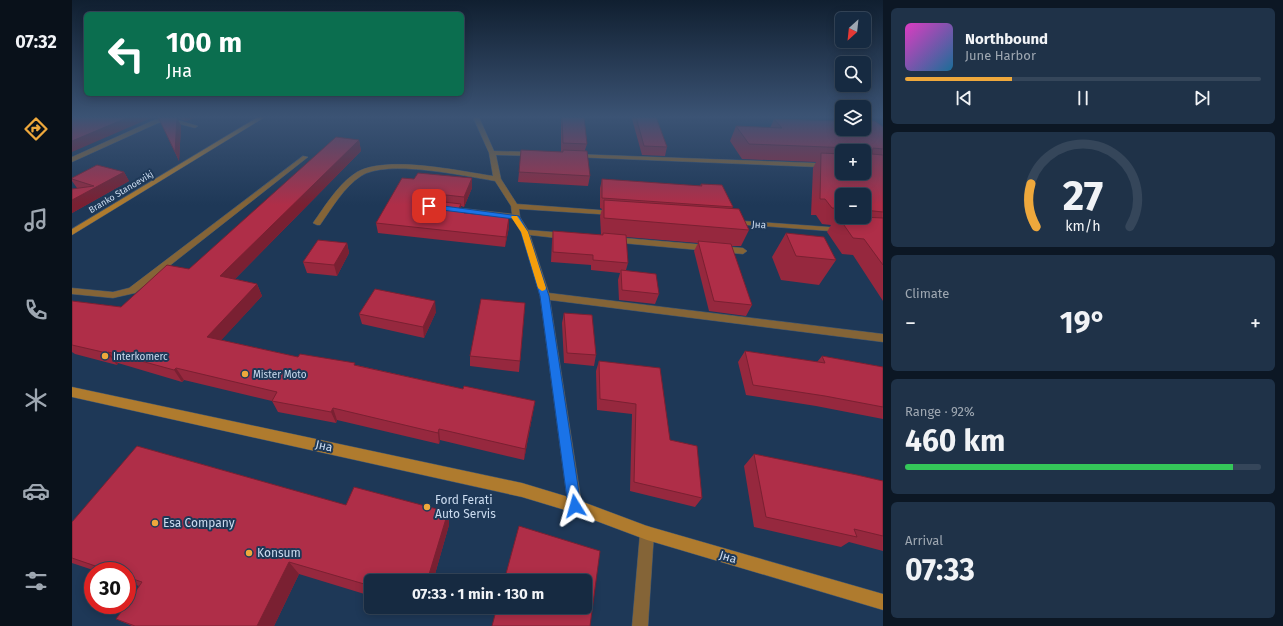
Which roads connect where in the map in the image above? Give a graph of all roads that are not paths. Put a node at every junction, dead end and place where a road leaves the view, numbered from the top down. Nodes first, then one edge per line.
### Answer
1 (103, 146) edge
2 (214, 146) edge
3 (489, 146) edge
4 (492, 153) junction
5 (539, 155) edge
6 (570, 156) edge
7 (305, 157) dead end
8 (72, 160) edge
9 (835, 166) edge
10 (498, 179) junction
11 (515, 206) junction
12 (443, 208) edge
13 (625, 214) edge
14 (516, 217) junction
15 (727, 221) edge
16 (317, 223) dead end
17 (852, 230) edge
18 (525, 232) junction
19 (72, 233) edge
20 (571, 236) edge
21 (602, 239) edge
22 (743, 251) dead end
23 (72, 291) edge
24 (545, 296) junction
25 (883, 338) edge
26 (72, 392) edge
27 (575, 506) junction
28 (646, 533) junction
29 (883, 602) edge
30 (640, 626) edge

1 - 8 street
2 - 19 street, Branko Stanoevikj
3 - 4 street
4 - 5 street
4 - 10 street
6 - 9 street
7 - 23 street
10 - 11 street
10 - 16 street
11 - 13 street
11 - 14 street
12 - 14 street
14 - 18 street
15 - 17 street, Јна
18 - 20 street
18 - 24 street
21 - 22 street
24 - 25 street
24 - 27 street
26 - 27 street, Јна
27 - 28 street, Јна
28 - 29 street, Јна
28 - 30 street

